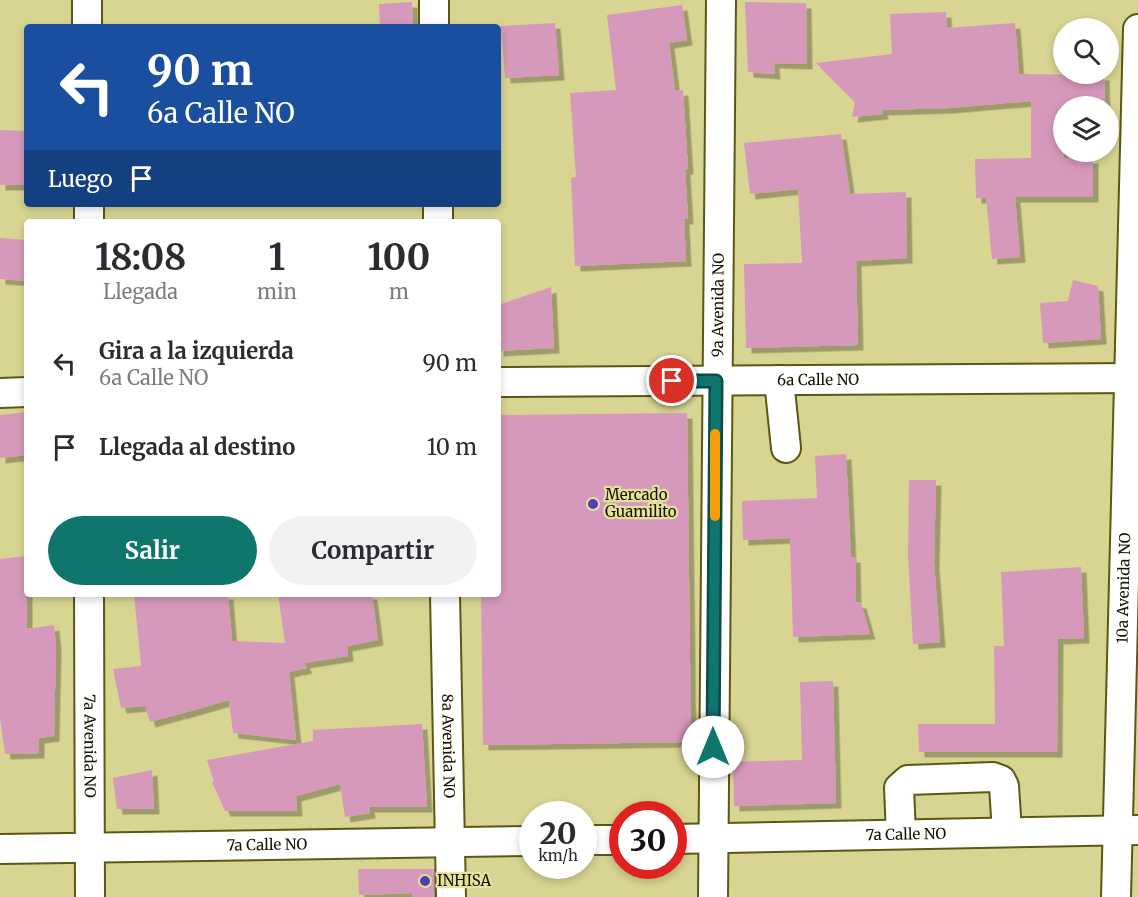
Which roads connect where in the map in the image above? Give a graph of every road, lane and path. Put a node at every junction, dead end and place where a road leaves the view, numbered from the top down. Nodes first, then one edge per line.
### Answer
1 (87, 0) edge
2 (434, 0) edge
3 (721, 0) edge
4 (87, 24) edge
5 (434, 24) edge
6 (1138, 29) edge
7 (1133, 378) edge
8 (779, 380) junction
9 (716, 381) junction
10 (501, 382) edge
11 (0, 393) edge
12 (24, 393) edge
13 (786, 448) dead end
14 (89, 597) edge
15 (446, 597) edge
16 (1127, 830) edge
17 (1007, 832) junction
18 (901, 834) junction
19 (713, 838) junction
20 (687, 839) edge
21 (519, 841) edge
22 (450, 842) junction
23 (89, 847) junction
24 (0, 849) edge
25 (90, 897) edge
26 (451, 897) edge
27 (713, 897) edge
28 (1116, 897) edge

1 - 4 street
2 - 5 street
3 - 9 street, 9a Avenida NO
6 - 7 street, 10a Avenida NO
7 - 8 street, 6a Calle NO
7 - 16 street, 10a Avenida NO
8 - 9 street, 6a Calle NO
8 - 13 street
9 - 10 street, 6a Calle NO
9 - 19 street, 9a Avenida NO
11 - 12 street
14 - 23 street, 7a Avenida NO
15 - 22 street, 8a Avenida NO
16 - 17 street, 7a Calle NO
16 - 28 street, 10a Avenida NO
17 - 18 street, 7a Calle NO
17 - 18 street
18 - 19 street, 7a Calle NO
19 - 20 street, 7a Calle NO
19 - 27 street, 9a Avenida NO
21 - 22 street, 7a Calle NO
22 - 23 street, 7a Calle NO
22 - 26 street, 8a Avenida NO
23 - 24 street, 7a Calle NO
23 - 25 street, 7a Avenida NO

